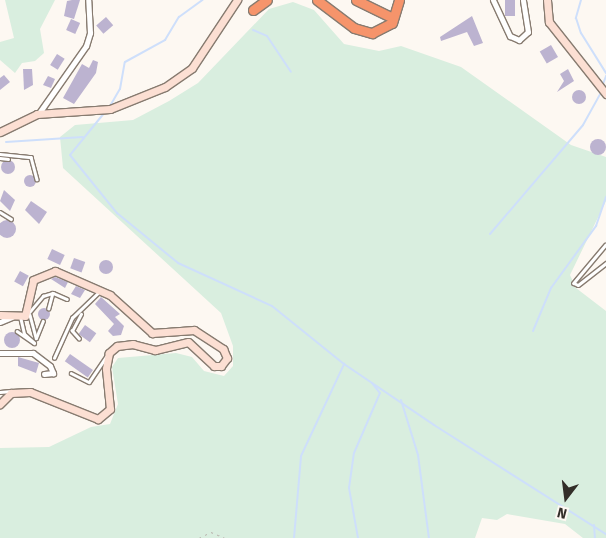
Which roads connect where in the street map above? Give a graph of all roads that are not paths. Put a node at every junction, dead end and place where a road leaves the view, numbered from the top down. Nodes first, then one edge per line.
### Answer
1 (88, 0) edge
2 (237, 0) edge
3 (256, 0) edge
4 (263, 0) edge
5 (267, 0) edge
6 (318, 0) edge
7 (356, 0) edge
8 (399, 0) edge
9 (493, 0) edge
10 (522, 0) edge
11 (547, 0) edge
12 (253, 10) junction
13 (389, 16) dead end
14 (606, 94) edge
15 (37, 114) junction
16 (0, 132) edge
17 (0, 154) edge
18 (0, 158) edge
19 (8, 159) dead end
20 (37, 179) dead end
21 (0, 212) edge
22 (11, 219) dead end
23 (606, 245) edge
24 (606, 263) edge
25 (101, 290) junction
26 (53, 293) junction
27 (67, 299) dead end
28 (48, 308) dead end
29 (82, 312) junction
30 (0, 315) edge
31 (22, 316) junction
32 (43, 321) dead end
33 (0, 322) edge
34 (17, 331) dead end
35 (78, 339) dead end
36 (0, 353) edge
37 (110, 353) junction
38 (54, 358) dead end
39 (71, 373) dead end
40 (44, 374) dead end
41 (0, 392) edge
42 (15, 392) junction
43 (0, 404) edge

1 - 15 street
2 - 15 street
3 - 12 highway
4 - 12 highway
5 - 12 highway
6 - 8 highway
7 - 13 highway
9 - 10 street
11 - 14 street
15 - 16 street
17 - 20 lane
18 - 19 lane
21 - 22 lane
23 - 24 lane
25 - 29 lane
25 - 31 street
25 - 37 street
26 - 27 lane
26 - 28 lane
26 - 31 lane
29 - 35 lane
29 - 38 lane
30 - 31 street
31 - 32 lane
31 - 33 street
31 - 34 lane
36 - 40 street
37 - 39 lane
37 - 42 street
41 - 42 lane
42 - 43 street

